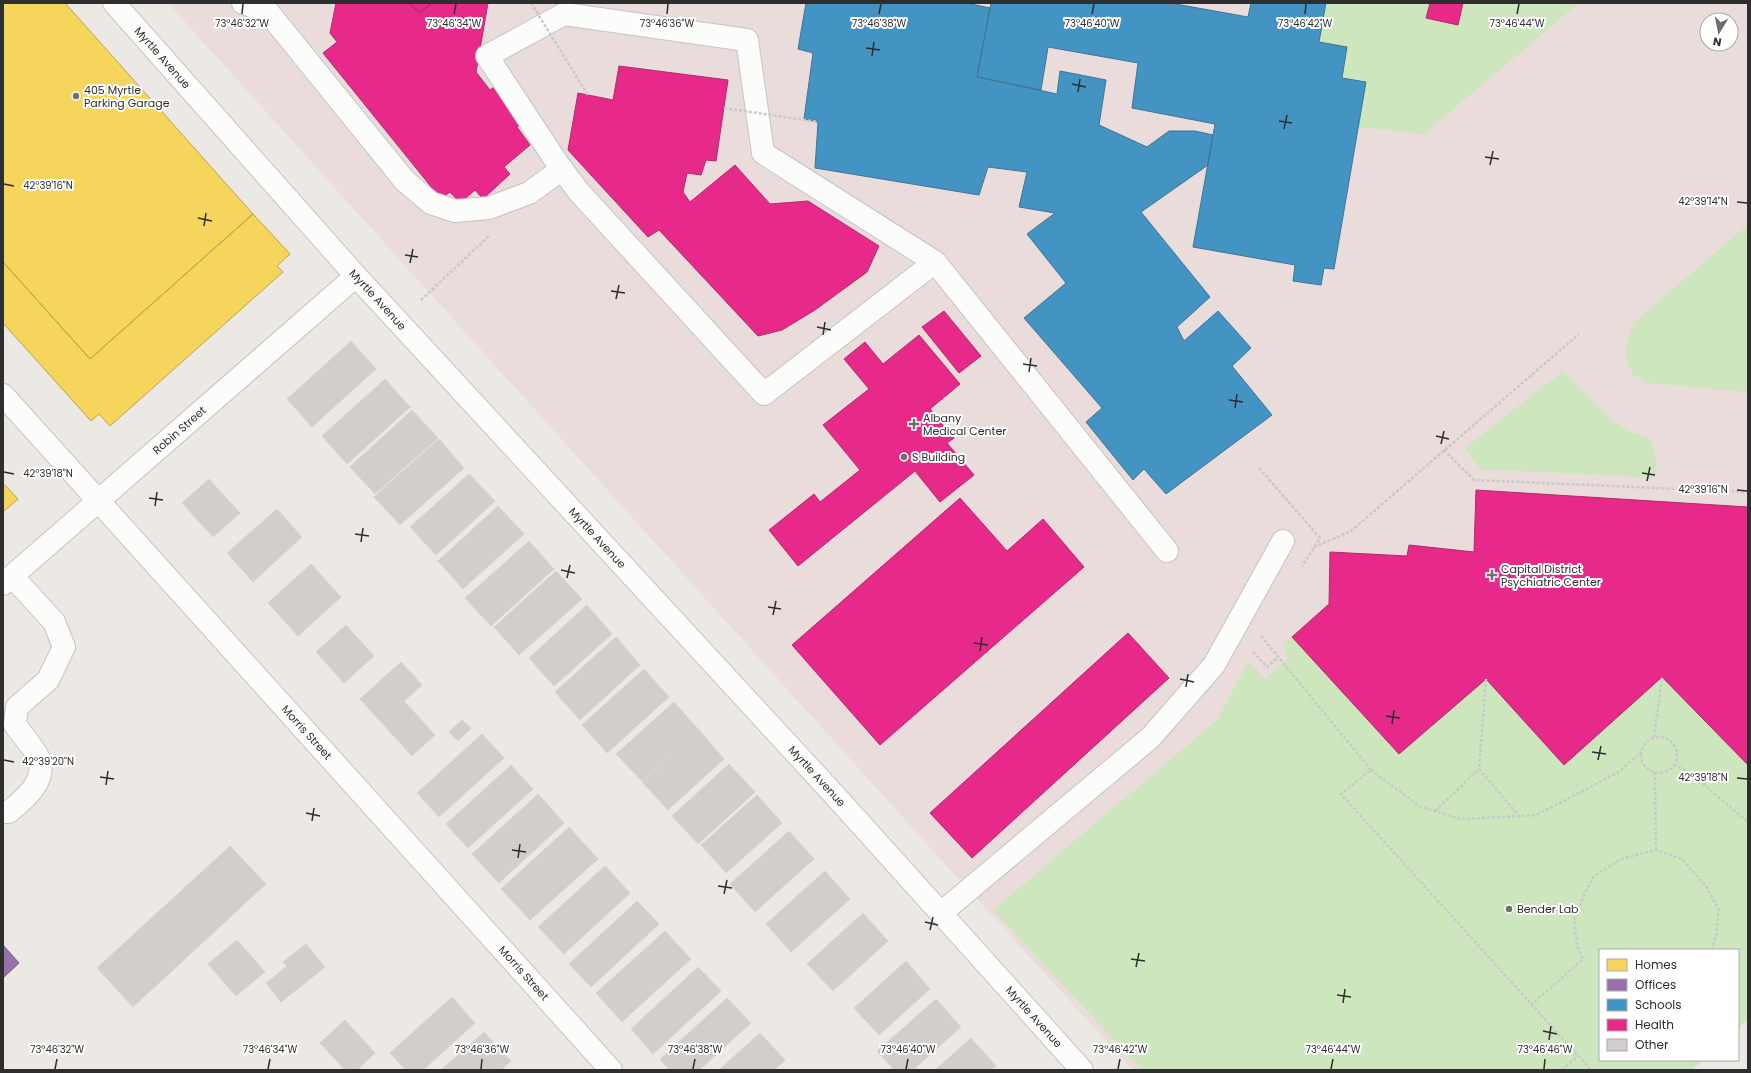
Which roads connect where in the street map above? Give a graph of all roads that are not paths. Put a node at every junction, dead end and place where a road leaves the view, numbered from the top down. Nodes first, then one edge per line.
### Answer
1 (114, 3) edge
2 (243, 3) edge
3 (562, 169) junction
4 (935, 262) junction
5 (356, 276) junction
6 (3, 395) edge
7 (99, 501) junction
8 (1283, 541) dead end
9 (1167, 551) dead end
10 (8, 580) edge
11 (3, 812) edge
12 (941, 913) junction
13 (611, 1070) edge
14 (1082, 1070) edge

1 - 5 street, Myrtle Avenue
2 - 3 street
3 - 4 street
3 - 4 street
4 - 9 street
5 - 7 street, Robin Street
5 - 12 street, Myrtle Avenue
6 - 7 street, Morris Street
7 - 10 street, Robin Street
7 - 13 street, Morris Street
8 - 12 street
10 - 11 street
12 - 14 street, Myrtle Avenue

